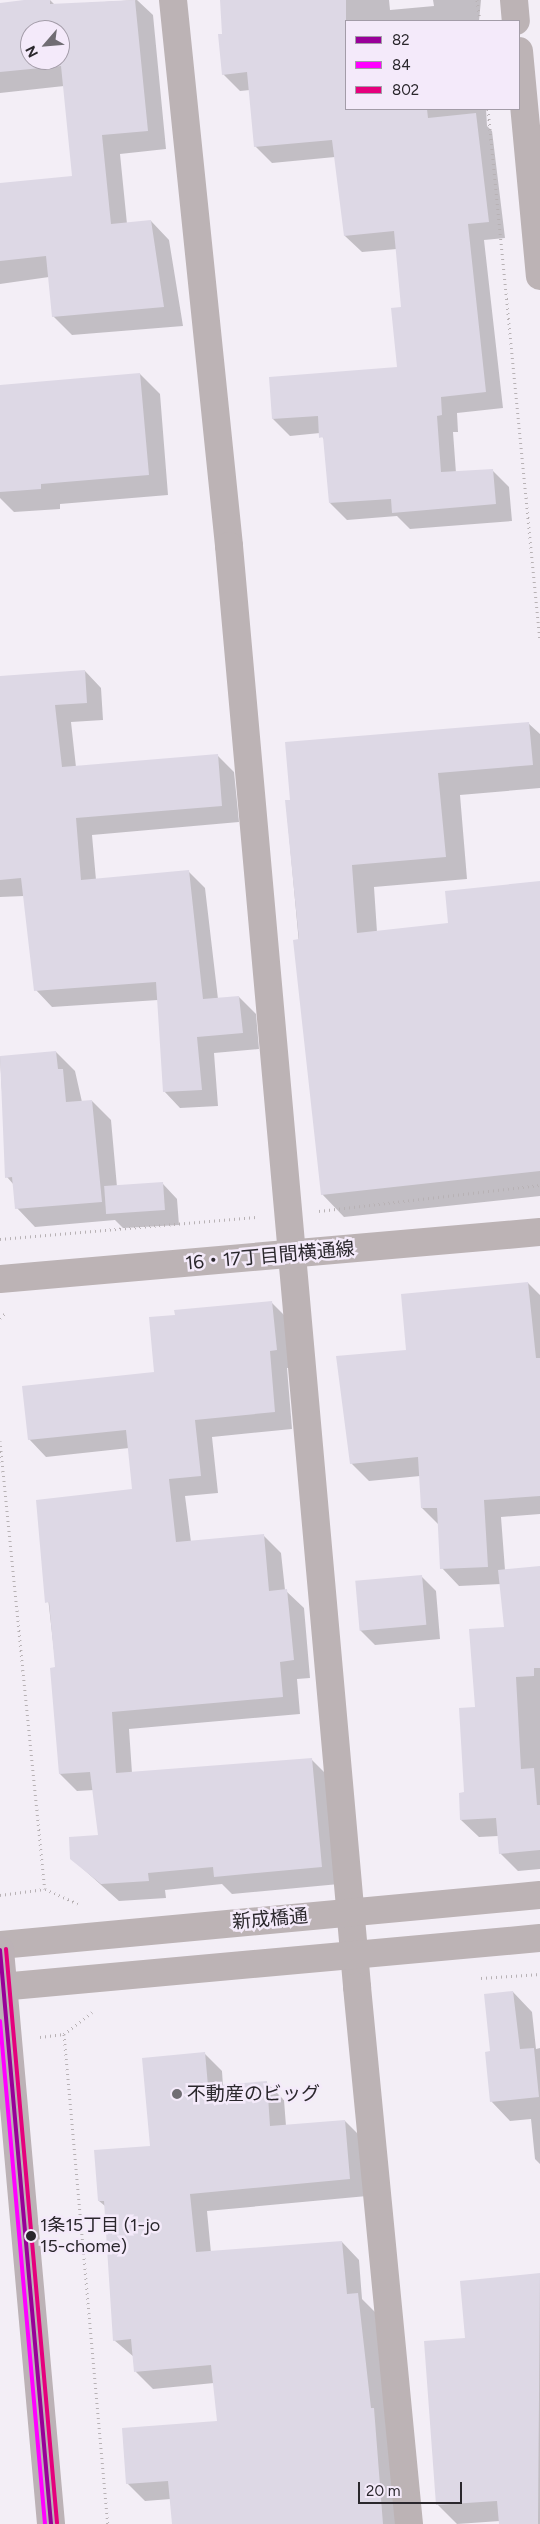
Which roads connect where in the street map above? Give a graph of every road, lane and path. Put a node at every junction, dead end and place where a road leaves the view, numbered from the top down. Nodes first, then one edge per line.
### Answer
1 (172, 0) edge
2 (478, 0) edge
3 (514, 0) edge
4 (480, 20) edge
5 (516, 20) edge
6 (520, 62) edge
7 (488, 110) edge
8 (540, 276) edge
9 (540, 641) edge
10 (540, 1232) edge
11 (292, 1254) junction
12 (0, 1279) edge
13 (0, 1441) edge
14 (45, 1888) junction
15 (0, 1895) edge
16 (540, 1895) edge
17 (83, 1906) dead end
18 (351, 1912) junction
19 (540, 1938) edge
20 (0, 1945) edge
21 (0, 1950) edge
22 (355, 1955) junction
23 (2, 1987) edge
24 (93, 2011) dead end
25 (52, 2524) edge
26 (108, 2524) edge
27 (409, 2524) edge

1 - 11 street
2 - 4 path
3 - 5 street
6 - 8 street
7 - 9 path
10 - 11 street, 16・17丁目間横通線
11 - 12 street, 16・17丁目間横通線
11 - 18 street
13 - 14 path
14 - 15 path
14 - 17 path
16 - 18 street, 新成橋通
18 - 20 street, 新成橋通
18 - 22 street
19 - 22 street
21 - 23 main road
22 - 23 street
22 - 27 street
23 - 25 main road
24 - 26 path

